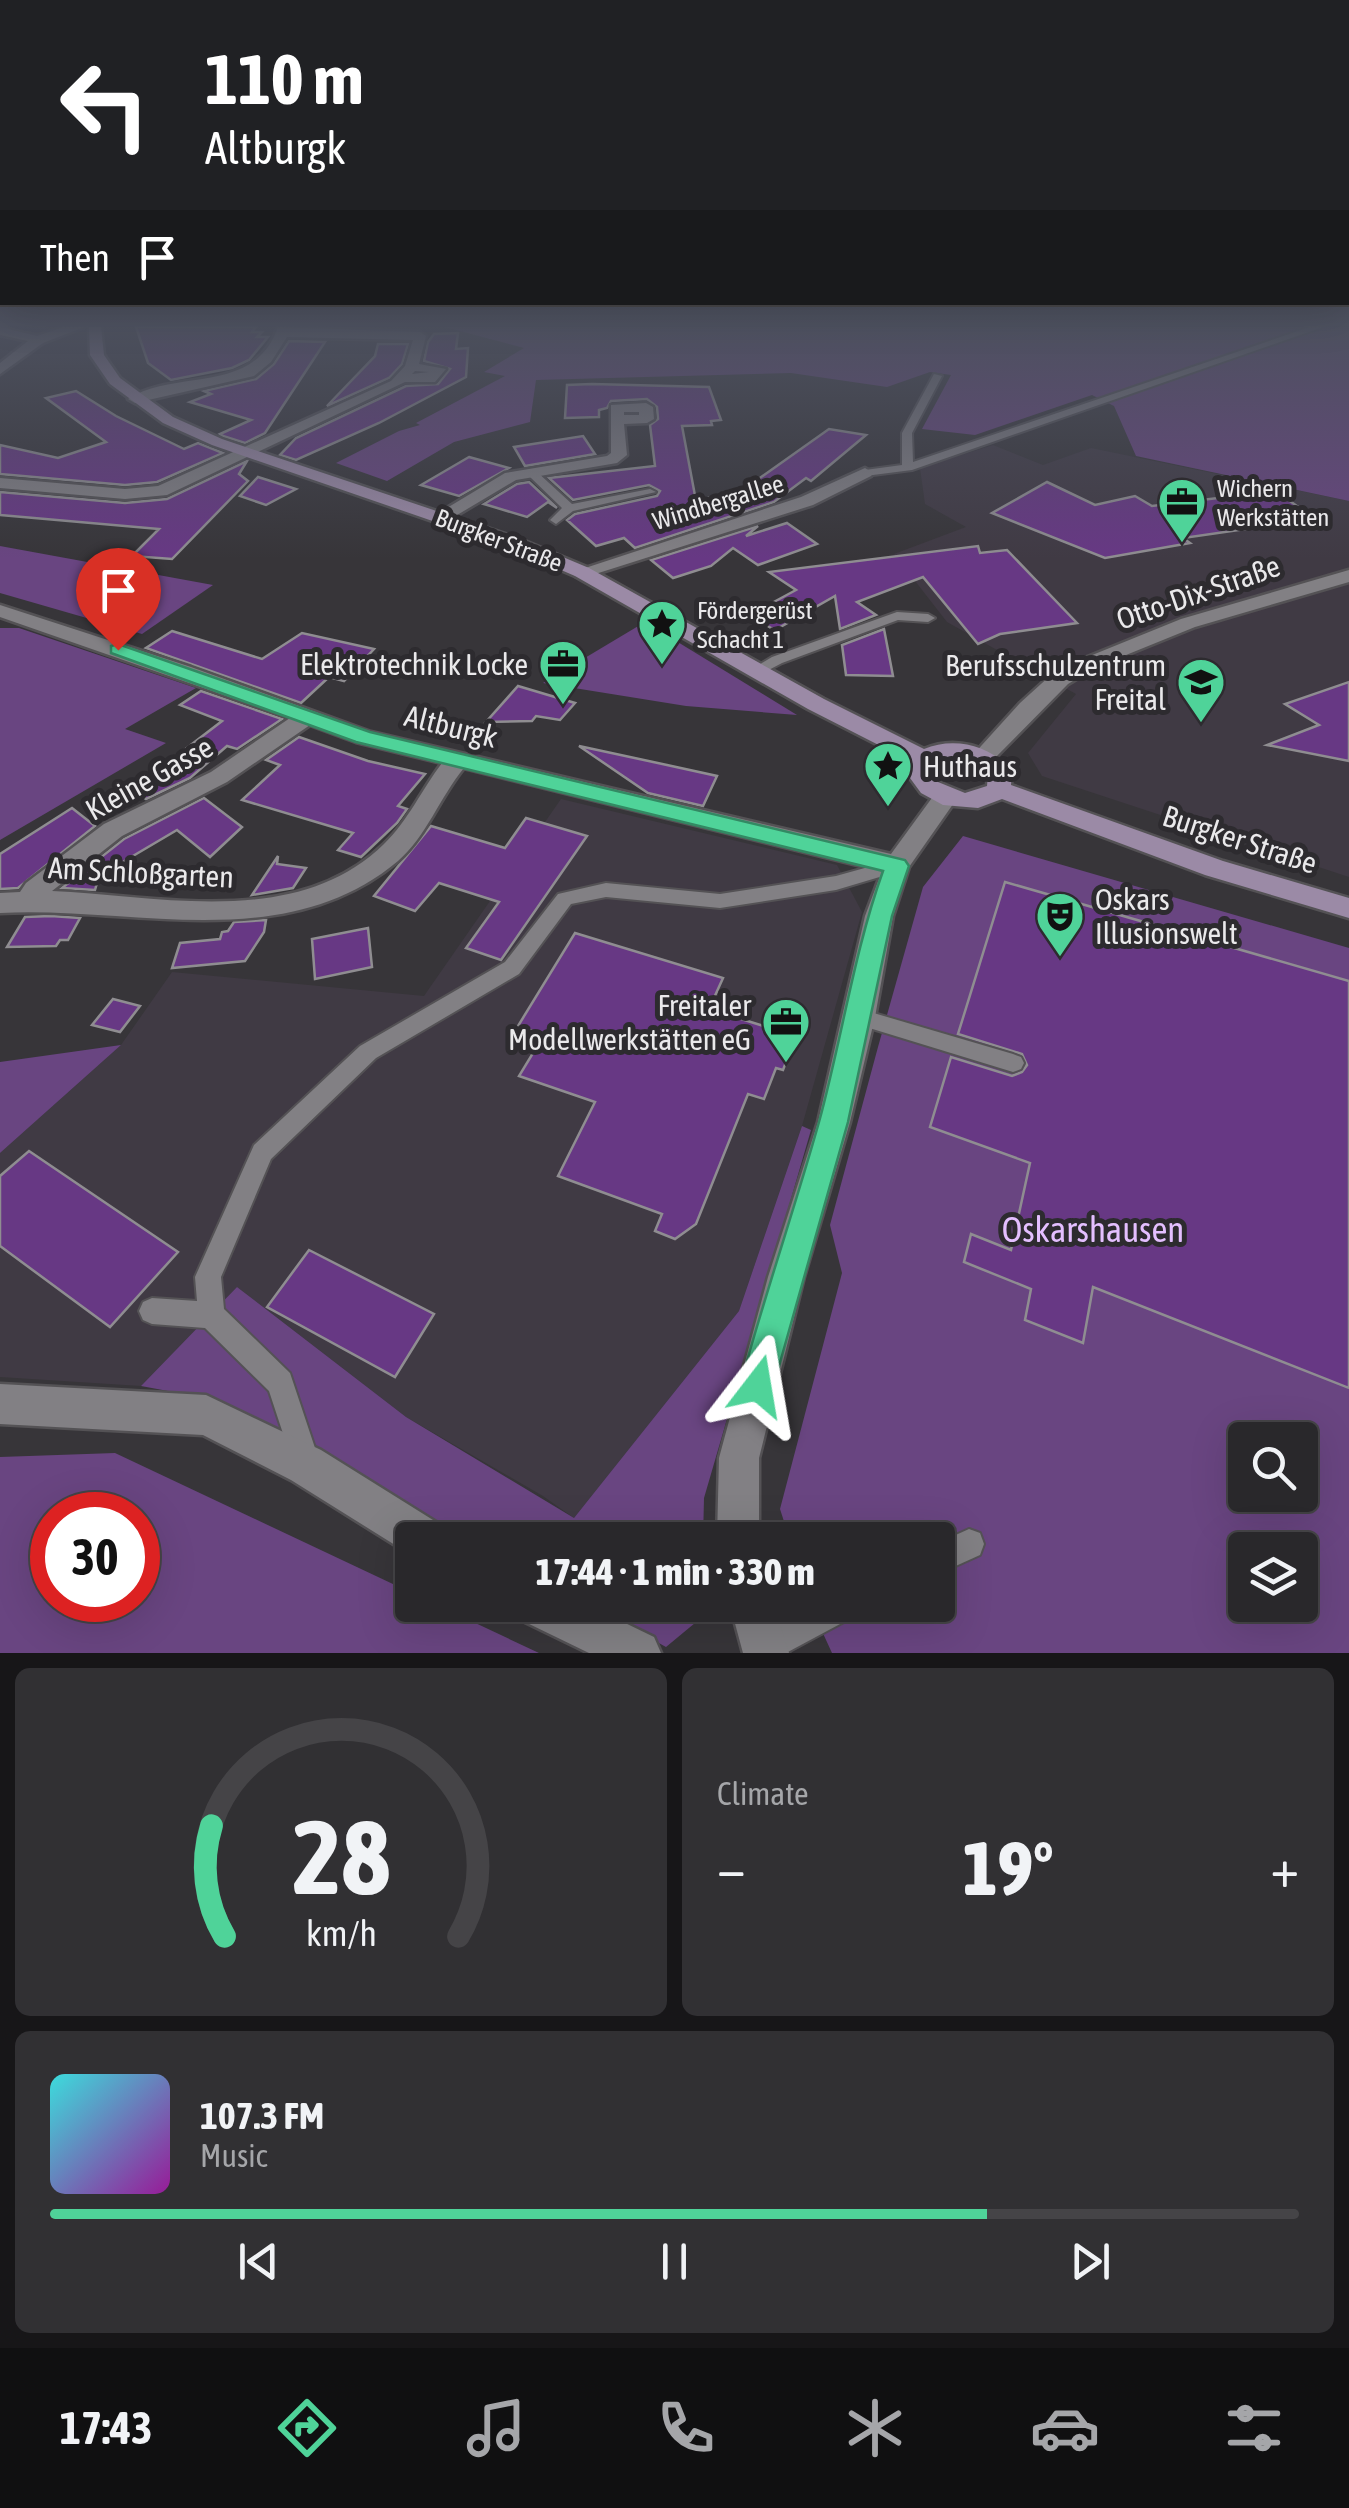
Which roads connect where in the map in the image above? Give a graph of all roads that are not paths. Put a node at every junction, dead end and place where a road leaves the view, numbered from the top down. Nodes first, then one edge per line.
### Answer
1 (144, 404) edge
2 (353, 404) edge
3 (922, 404) edge
4 (1094, 404) edge
5 (616, 406) dead end
6 (246, 452) junction
7 (908, 468) junction
8 (532, 473) junction
9 (866, 473) joint
10 (0, 483) edge
11 (650, 492) dead end
12 (569, 508) junction
13 (441, 517) junction
14 (556, 520) dead end
15 (582, 572) junction
16 (1349, 576) edge
17 (4, 615) edge
18 (928, 618) dead end
19 (756, 671) junction
20 (306, 718) junction
21 (984, 756) junction
22 (923, 758) junction
23 (457, 762) junction
24 (999, 788) junction
25 (946, 797) junction
26 (897, 866) junction
27 (29, 900) junction
28 (0, 903) edge
29 (1349, 908) edge
30 (860, 1016) junction
31 (1014, 1063) dead end
32 (152, 1311) dead end
33 (211, 1315) junction
34 (0, 1404) edge
35 (306, 1465) junction
36 (397, 1522) edge
37 (738, 1522) edge
38 (968, 1544) dead end
39 (955, 1550) edge
40 (573, 1622) edge
41 (802, 1622) edge
42 (757, 1640) edge
43 (638, 1653) edge

1 - 6 main road, Burgker Straße
2 - 6 street
3 - 7 lane
4 - 7 lane
5 - 8 street
6 - 10 street
6 - 13 main road, Burgker Straße
7 - 9 lane
8 - 12 lane
8 - 13 street
9 - 15 street, Windbergallee
11 - 12 lane
12 - 14 lane
13 - 15 main road, Burgker Straße
15 - 19 main road, Burgker Straße
16 - 21 street, Otto-Dix-Straße
17 - 20 street, Altburgk
18 - 19 lane
19 - 22 main road, Burgker Straße
20 - 23 street, Altburgk
20 - 27 street, Kleine Gasse
21 - 22 main road
21 - 24 main road
22 - 25 main road
23 - 26 street, Altburgk
23 - 27 street, Am Schloßgarten
24 - 25 main road
24 - 29 main road, Burgker Straße
25 - 26 street
26 - 30 street
26 - 33 lane
27 - 28 street, Am Schloßgarten
30 - 31 lane
30 - 37 street
32 - 33 lane
33 - 35 lane
34 - 35 street
35 - 36 street
38 - 39 lane
40 - 43 street
41 - 42 lane

